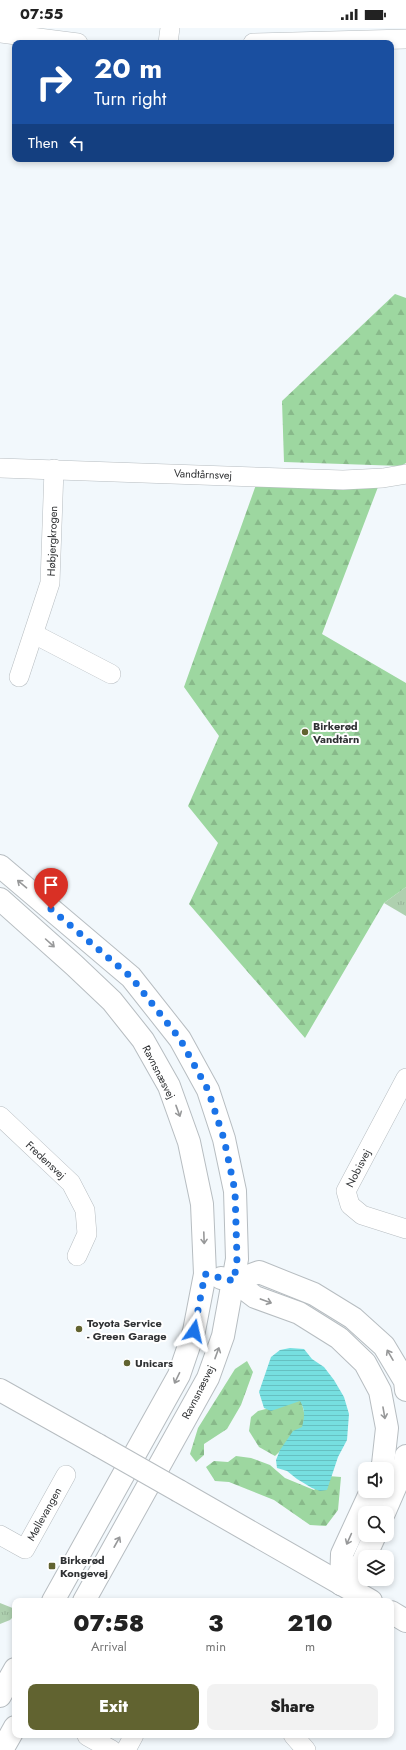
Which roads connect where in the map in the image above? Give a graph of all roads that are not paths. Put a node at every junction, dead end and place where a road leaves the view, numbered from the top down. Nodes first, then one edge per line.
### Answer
1 (170, 28) edge
2 (0, 33) edge
3 (406, 39) edge
4 (55, 40) edge
5 (168, 40) edge
6 (368, 40) edge
7 (0, 468) edge
8 (54, 469) junction
9 (406, 474) edge
10 (34, 634) junction
11 (111, 674) dead end
12 (19, 677) dead end
13 (0, 866) edge
14 (0, 899) edge
15 (406, 1078) edge
16 (0, 1116) edge
17 (406, 1229) edge
18 (77, 1256) dead end
19 (205, 1274) junction
20 (234, 1281) junction
21 (406, 1384) edge
22 (0, 1390) edge
23 (380, 1391) junction
24 (406, 1456) edge
25 (383, 1462) edge
26 (66, 1475) dead end
27 (368, 1498) edge
28 (387, 1506) edge
29 (0, 1535) edge
30 (358, 1567) edge
31 (341, 1584) junction
32 (55, 1598) edge
33 (86, 1598) edge
34 (366, 1598) edge
35 (394, 1614) edge
36 (406, 1621) edge
37 (12, 1674) edge
38 (0, 1696) edge
39 (12, 1732) edge
40 (91, 1738) edge
41 (132, 1738) edge
42 (296, 1738) edge
43 (2, 1750) edge
44 (112, 1750) edge
45 (126, 1750) edge
46 (306, 1750) edge

1 - 5 street
2 - 4 street
3 - 6 street
7 - 8 street, Vandtårnsvej
8 - 9 street, Vandtårnsvej
8 - 10 street, Høbjergkrogen
10 - 11 street
10 - 12 street, Høbjergkrogen
20 -> 13 main road, Ravnsnæsvej
14 -> 19 main road, Ravnsnæsvej
15 - 17 street, Nobisvej
16 - 18 street, Fredensvej
19 - 20 main road
19 -> 32 main road, Ravnsnæsvej
21 -> 20 main road
20 -> 23 main road
33 -> 20 main road, Ravnsnæsvej
21 - 23 street
22 - 31 main road, bridge
23 -> 25 main road
24 - 28 main road
26 - 29 street, Møllevangen
27 -> 31 main road
30 - 31 main road
31 - 34 main road
35 - 36 main road
37 - 38 main road
39 - 43 main road
40 - 44 street
41 - 45 street
42 - 46 street

